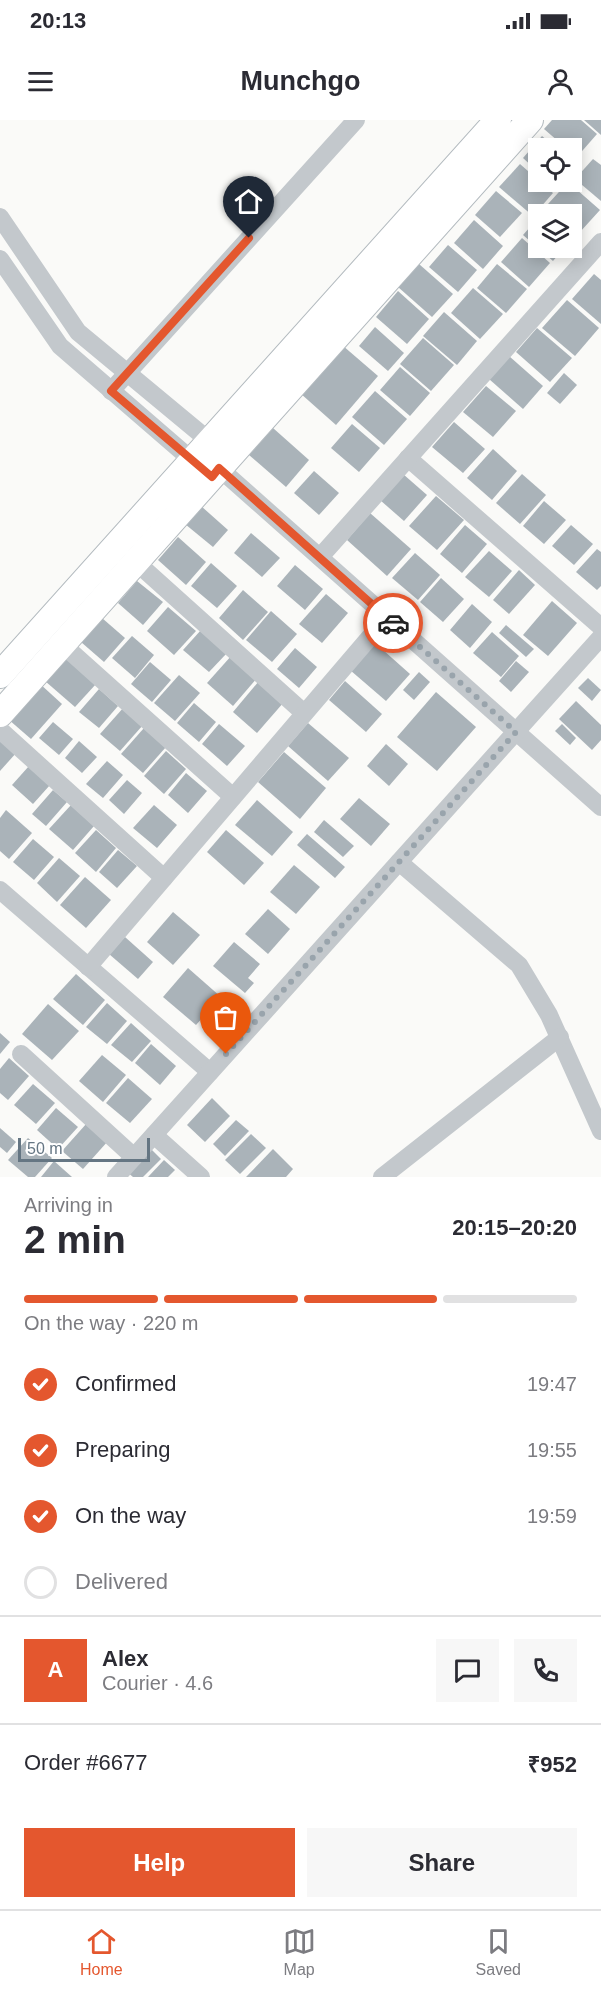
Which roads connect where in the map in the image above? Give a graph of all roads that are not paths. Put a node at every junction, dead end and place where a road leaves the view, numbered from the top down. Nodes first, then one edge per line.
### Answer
1 (356, 120) edge
2 (498, 120) edge
3 (530, 120) edge
4 (0, 217) edge
5 (601, 242) edge
6 (0, 259) edge
7 (127, 373) junction
8 (111, 391) junction
9 (408, 458) junction
10 (192, 461) junction
11 (217, 461) junction
12 (320, 557) junction
13 (136, 562) junction
14 (387, 617) junction
15 (601, 627) edge
16 (601, 637) edge
17 (62, 644) junction
18 (0, 675) edge
19 (304, 713) junction
20 (0, 714) edge
21 (0, 730) edge
22 (516, 732) junction
23 (233, 797) junction
24 (601, 807) edge
25 (399, 862) junction
26 (164, 878) junction
27 (0, 890) edge
28 (88, 966) junction
29 (560, 1038) junction
30 (21, 1054) dead end
31 (210, 1072) junction
32 (601, 1131) edge
33 (154, 1135) junction
34 (134, 1156) junction
35 (116, 1177) edge
36 (201, 1177) edge
37 (382, 1177) edge

1 - 7 street
2 - 11 street
3 - 11 street
4 - 7 street
5 - 9 street
6 - 8 street
7 - 8 street
7 - 11 street
8 - 10 street
9 - 12 street
9 - 15 street
10 - 11 street
10 - 18 street
11 - 12 street
11 - 13 street
12 - 14 street
13 - 17 street
13 - 19 street
14 - 19 street
14 - 22 street
16 - 22 street
17 - 20 street
17 - 23 street
19 - 23 street
21 - 26 street
22 - 24 street
22 - 25 street
23 - 26 street
25 - 29 street
25 - 31 street
26 - 28 street
27 - 28 street
28 - 31 street
29 - 32 street
29 - 37 street
30 - 34 street
31 - 33 street
33 - 34 street
33 - 36 street
34 - 35 street

